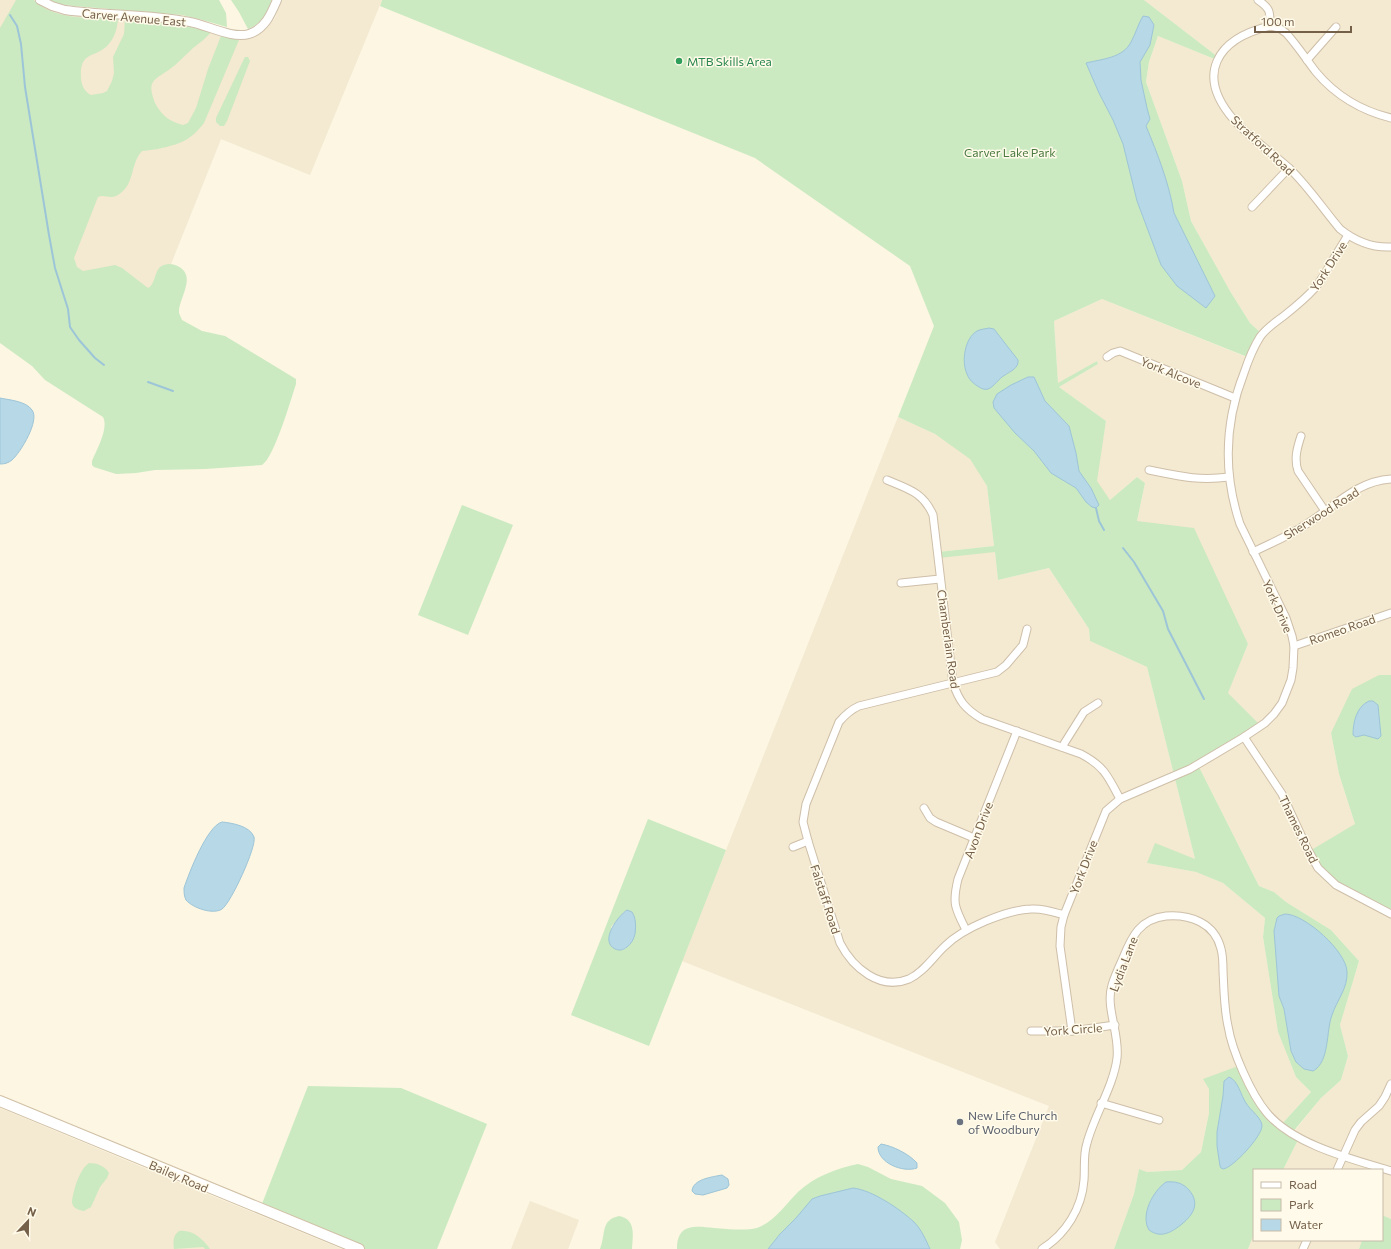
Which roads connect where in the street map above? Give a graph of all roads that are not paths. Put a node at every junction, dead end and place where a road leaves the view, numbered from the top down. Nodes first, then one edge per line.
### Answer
1 (40, 0) edge
2 (277, 0) edge
3 (1258, 0) edge
4 (1270, 26) junction
5 (1336, 27) dead end
6 (1307, 60) junction
7 (1391, 118) edge
8 (1289, 168) junction
9 (1252, 207) dead end
10 (1348, 235) junction
11 (1391, 247) edge
12 (1107, 357) dead end
13 (1236, 398) junction
14 (1301, 436) dead end
15 (1149, 470) dead end
16 (1229, 477) junction
17 (887, 480) dead end
18 (1391, 480) edge
19 (1325, 512) junction
20 (1253, 552) junction
21 (940, 579) junction
22 (901, 583) dead end
23 (1391, 613) edge
24 (1027, 629) dead end
25 (1294, 646) junction
26 (953, 683) junction
27 (1098, 704) dead end
28 (1017, 731) junction
29 (1244, 738) junction
30 (1062, 747) junction
31 (1120, 799) junction
32 (924, 808) dead end
33 (974, 838) junction
34 (808, 841) junction
35 (793, 847) dead end
36 (1391, 914) edge
37 (1064, 915) junction
38 (966, 930) junction
39 (1114, 1025) junction
40 (1031, 1031) dead end
41 (1072, 1031) junction
42 (1391, 1084) edge
43 (0, 1101) edge
44 (1102, 1104) junction
45 (1159, 1120) dead end
46 (1342, 1156) junction
47 (1337, 1169) edge
48 (1391, 1171) edge
49 (359, 1249) edge
50 (1042, 1249) edge

1 - 2 street, Carver Avenue East
3 - 4 street
4 - 6 street
4 - 8 street, Stratford Road
5 - 6 street
6 - 7 street
8 - 9 street
8 - 10 street, Stratford Road
10 - 11 street, Stratford Road
10 - 13 street, York Drive
12 - 13 street, York Alcove
13 - 16 street, York Drive
14 - 19 street
15 - 16 street
16 - 20 street, York Drive
17 - 21 street, Chamberlain Road
18 - 19 street, Sherwood Road
19 - 20 street, Sherwood Road
20 - 25 street, York Drive
21 - 22 street
21 - 26 street, Chamberlain Road
23 - 25 street, Romeo Road
24 - 26 street, Falstaff Road
25 - 29 street, York Drive
26 - 28 street, Chamberlain Road
26 - 34 street, Falstaff Road
27 - 30 street
28 - 30 street, Chamberlain Road
28 - 33 street, Avon Drive
29 - 31 street, York Drive
29 - 36 street, Thames Road
30 - 31 street, Chamberlain Road
31 - 37 street, York Drive
32 - 33 street
33 - 38 street, Avon Drive
34 - 35 street
34 - 38 street, Falstaff Road
37 - 38 street, Falstaff Road
37 - 41 street, York Drive
39 - 41 street, York Circle
39 - 44 street, Lydia Lane
39 - 46 street, Lydia Lane
40 - 41 street, York Circle
42 - 46 street
43 - 49 main road, Bailey Road
44 - 45 street
44 - 50 street, Lydia Lane
46 - 47 street
46 - 48 street, Lydia Lane

